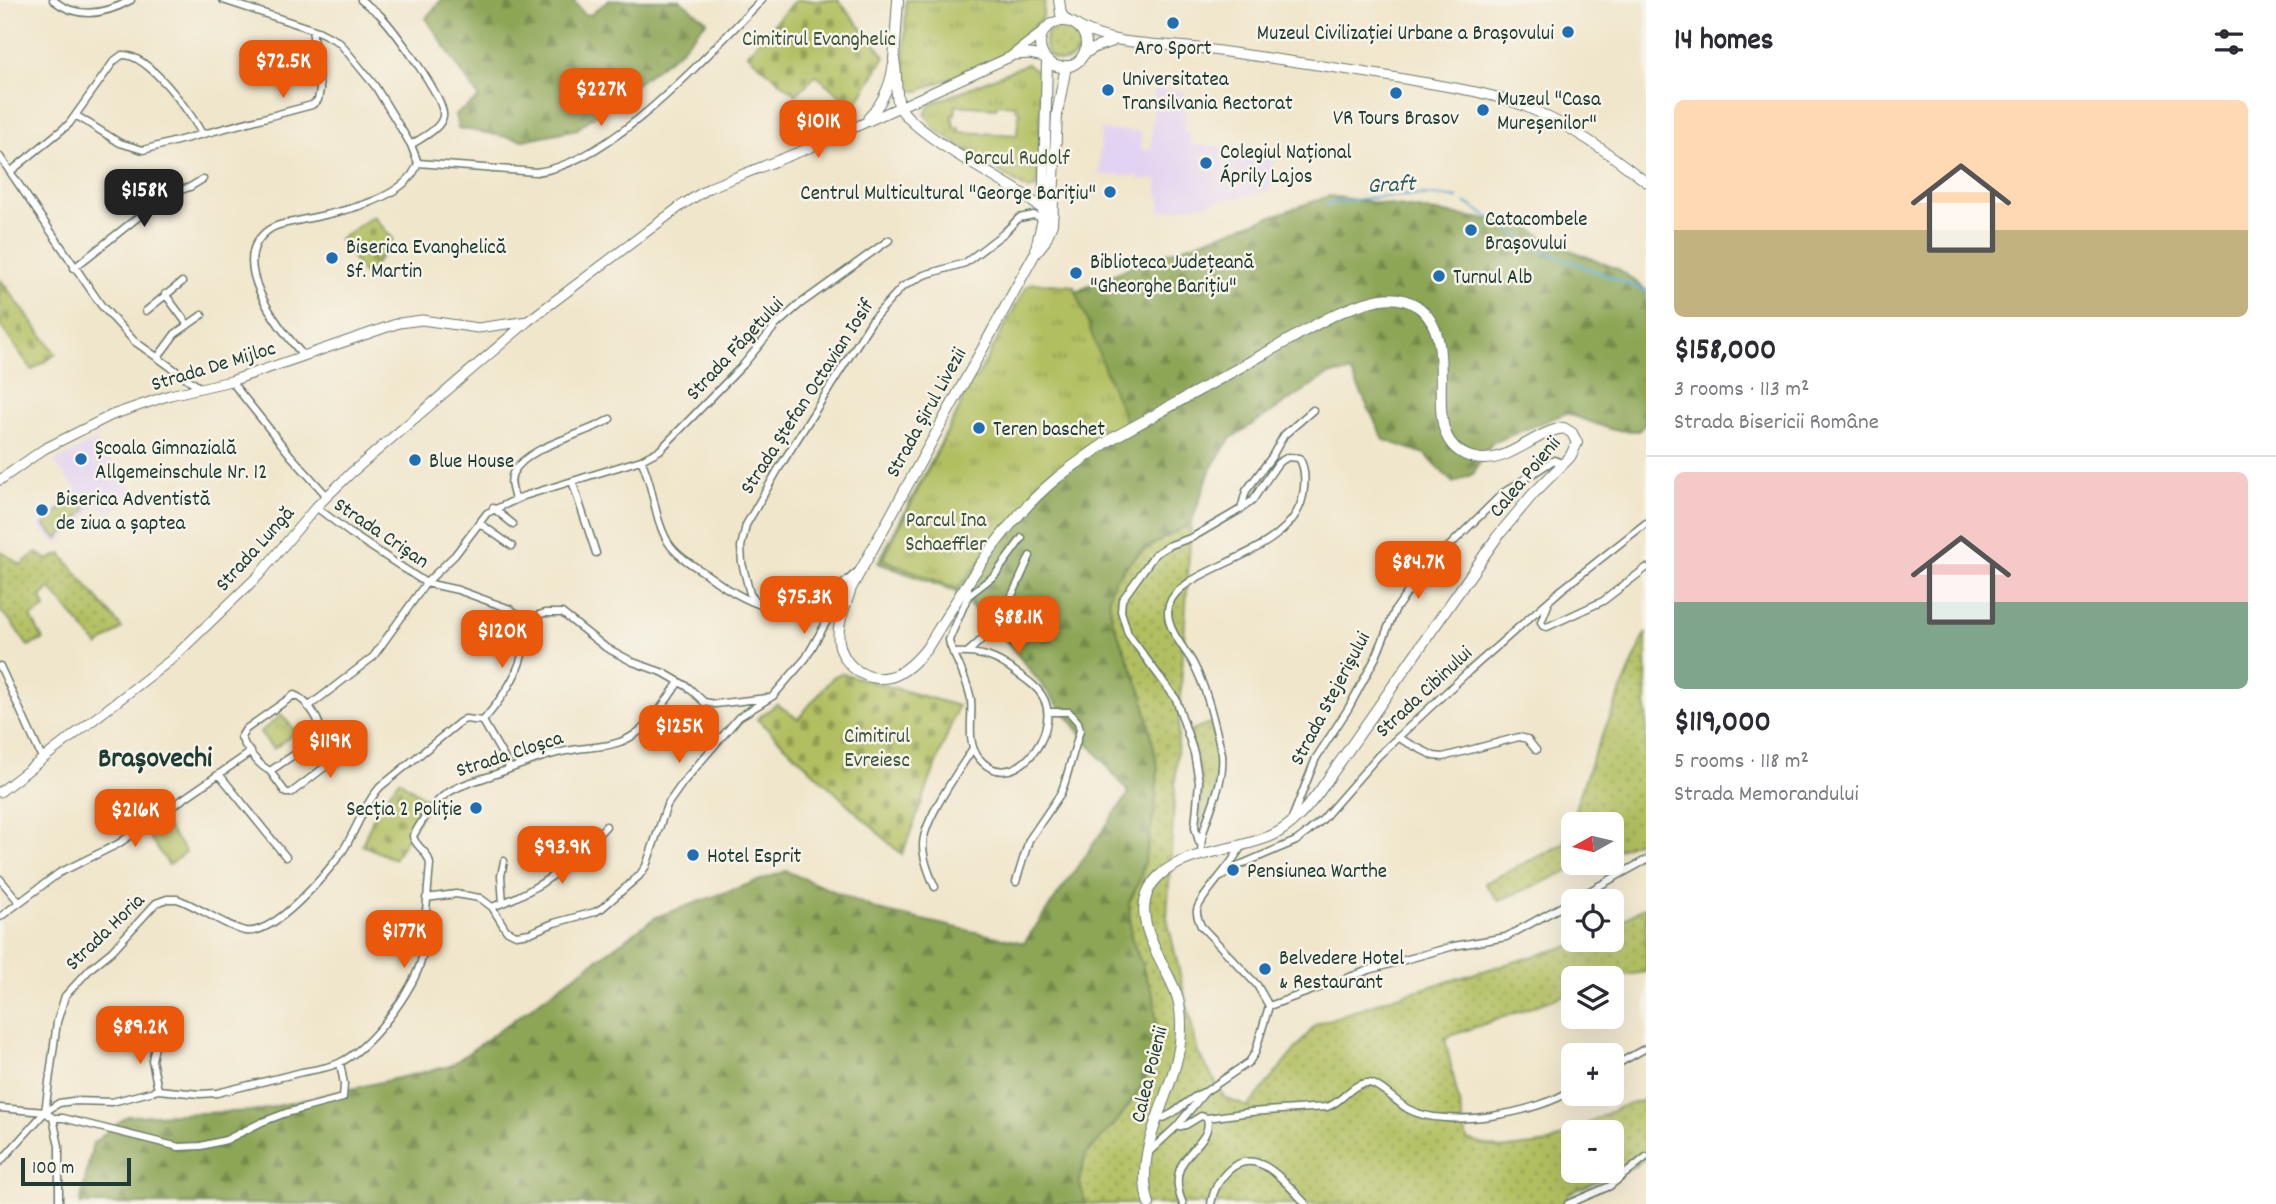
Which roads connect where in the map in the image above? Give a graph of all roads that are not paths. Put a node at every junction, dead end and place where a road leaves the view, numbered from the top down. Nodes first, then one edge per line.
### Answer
1 (53, 0) edge
2 (131, 0) edge
3 (223, 0) edge
4 (361, 0) edge
5 (762, 0) edge
6 (898, 0) edge
7 (1059, 0) edge
8 (1072, 23) junction
9 (312, 29) junction
10 (1043, 32) junction
11 (1114, 41) junction
12 (1083, 54) junction
13 (1010, 57) junction
14 (1046, 59) junction
15 (894, 60) junction
16 (1066, 66) junction
17 (899, 106) junction
18 (77, 116) junction
19 (866, 121) junction
20 (202, 134) junction
21 (411, 145) junction
22 (0, 157) edge
23 (418, 163) junction
24 (10, 172) junction
25 (203, 179) dead end
26 (1646, 182) edge
27 (1048, 192) junction
28 (1023, 194) junction
29 (1046, 214) junction
30 (889, 240) dead end
31 (74, 268) junction
32 (182, 282) dead end
33 (165, 294) junction
34 (146, 311) dead end
35 (202, 315) dead end
36 (528, 321) junction
37 (188, 325) junction
38 (492, 327) junction
39 (494, 350) junction
40 (303, 355) junction
41 (158, 357) junction
42 (231, 381) junction
43 (199, 387) junction
44 (1313, 411) dead end
45 (610, 419) dead end
46 (641, 460) junction
47 (1564, 464) junction
48 (0, 480) edge
49 (572, 481) junction
50 (327, 496) junction
51 (515, 500) junction
52 (316, 507) junction
53 (494, 508) junction
54 (1241, 509) junction
55 (478, 523) junction
56 (1646, 523) edge
57 (513, 524) dead end
58 (1022, 538) dead end
59 (512, 546) dead end
60 (596, 553) dead end
61 (1030, 556) dead end
62 (1646, 568) edge
63 (426, 583) junction
64 (968, 583) junction
65 (848, 586) junction
66 (968, 596) junction
67 (1551, 600) junction
68 (758, 604) junction
69 (525, 619) junction
70 (968, 652) junction
71 (953, 653) junction
72 (0, 666) edge
73 (679, 682) junction
74 (772, 697) junction
75 (308, 707) junction
76 (1048, 712) junction
77 (483, 721) junction
78 (321, 730) junction
79 (1398, 738) junction
80 (973, 748) junction
81 (1536, 750) dead end
82 (251, 752) junction
83 (42, 758) junction
84 (510, 768) junction
85 (270, 771) junction
86 (219, 774) junction
87 (0, 792) edge
88 (1289, 825) junction
89 (606, 826) dead end
90 (1199, 842) junction
91 (1242, 845) junction
92 (286, 856) dead end
93 (1202, 856) junction
94 (1646, 860) edge
95 (505, 861) dead end
96 (1221, 877) junction
97 (0, 878) edge
98 (1016, 883) dead end
99 (935, 887) dead end
100 (426, 898) junction
101 (19, 902) junction
102 (503, 904) junction
103 (492, 907) junction
104 (0, 917) edge
105 (1269, 1006) junction
106 (155, 1047) dead end
107 (1646, 1048) edge
108 (1624, 1060) edge
109 (340, 1063) junction
110 (158, 1090) junction
111 (1205, 1091) junction
112 (1561, 1095) edge
113 (0, 1108) edge
114 (45, 1112) junction
115 (53, 1118) junction
116 (1208, 1118) junction
117 (1157, 1120) junction
118 (1176, 1127) junction
119 (1147, 1154) junction
120 (1646, 1157) edge
121 (0, 1163) edge
122 (59, 1204) edge
123 (1149, 1204) edge
124 (1183, 1204) edge
125 (1211, 1204) edge
126 (1306, 1204) edge
127 (1569, 1204) edge

1 - 2 street
3 - 9 street
4 - 21 street
5 - 23 street
6 - 15 main road
7 - 8 main road
8 - 10 main road
8 - 11 main road
8 - 12 main road
9 - 20 street
9 - 21 street
10 - 13 main road
10 - 14 main road
11 - 12 main road
11 - 26 main road
12 - 16 main road
13 - 14 main road
13 - 17 main road, Strada Lungă
14 - 16 main road
14 - 27 main road
15 - 17 main road
15 - 19 main road
16 - 27 main road
17 - 19 main road, Strada Lungă
17 - 28 main road
18 - 20 street
18 - 20 street
18 - 24 street
19 - 36 main road, Strada Lungă
21 - 23 street
22 - 24 street
23 - 40 street
24 - 31 street
25 - 31 street
27 - 28 main road
27 - 29 main road, Strada Șirul Livezii
28 - 29 main road
29 - 65 main road, Strada Șirul Livezii
29 - 68 street, Strada Ștefan Octavian Iosif
30 - 46 street, Strada Făgetului
31 - 41 street
32 - 33 street
33 - 34 street
33 - 37 street
35 - 37 street
36 - 38 main road, Strada Lungă
36 - 39 main road, Strada Lungă
37 - 41 street
38 - 39 main road
38 - 40 main road, Strada De Mijloc
39 - 50 main road, Strada Lungă
40 - 42 main road, Strada De Mijloc
41 - 43 street
42 - 43 main road, Strada De Mijloc
42 - 50 street
43 - 48 main road, Strada De Mijloc
44 - 54 street
45 - 51 street
46 - 49 street, Strada Făgetului
46 - 68 street
47 - 64 main road, Calea Poienii
47 - 88 main road, Calea Poienii
47 - 88 street, Strada Stejerișului
49 - 51 street, Strada Făgetului
49 - 60 street
50 - 52 main road, Strada Lungă
51 - 53 street, Strada Făgetului
52 - 63 street, Strada Crișan
52 - 83 main road, Strada Lungă
53 - 55 street, Strada Făgetului
53 - 57 street
54 - 90 street
54 - 90 street
55 - 59 street
55 - 63 street, Strada Făgetului
56 - 67 street, Strada Cibinului
58 - 66 street
61 - 70 street
62 - 67 street
63 - 69 street, Strada Crișan
63 - 75 street, Strada Făgetului
64 - 65 main road, Calea Poienii
64 - 66 street
65 - 68 street
65 - 74 street
66 - 71 street
67 - 79 street, Strada Cibinului
69 - 73 street
69 - 77 street
70 - 71 street
70 - 76 street
71 - 80 street
72 - 83 street
73 - 74 street
73 - 84 street, Strada Cloșca
74 - 103 street
75 - 78 street
75 - 82 street
76 - 80 street
76 - 98 street
77 - 84 street
77 - 114 street, Strada Horia
78 - 85 street
78 - 85 street
79 - 81 street
79 - 96 street, Strada Cibinului
80 - 99 street
82 - 85 street
82 - 86 street
83 - 87 main road, Strada Lungă
84 - 100 street, Strada Cloșca
86 - 92 street
86 - 101 street
88 - 91 main road, Calea Poienii
89 - 102 street
90 - 93 street
91 - 93 main road, Calea Poienii
91 - 96 street
93 - 117 main road, Calea Poienii
94 - 105 street
95 - 102 street
96 - 105 street
97 - 101 street
100 - 103 street
100 - 109 street, Strada Cloșca
101 - 104 street
102 - 103 street
105 - 111 street
106 - 110 street
107 - 108 street
109 - 110 street, Strada Cloșca
109 - 115 street
110 - 114 street, Strada Cloșca
111 - 117 street
111 - 118 street
112 - 116 street
113 - 114 street
114 - 115 street
114 - 121 street
115 - 122 street
116 - 118 street
116 - 124 street
117 - 119 main road, Calea Poienii
118 - 119 street
119 - 123 main road
120 - 127 street
125 - 126 street

